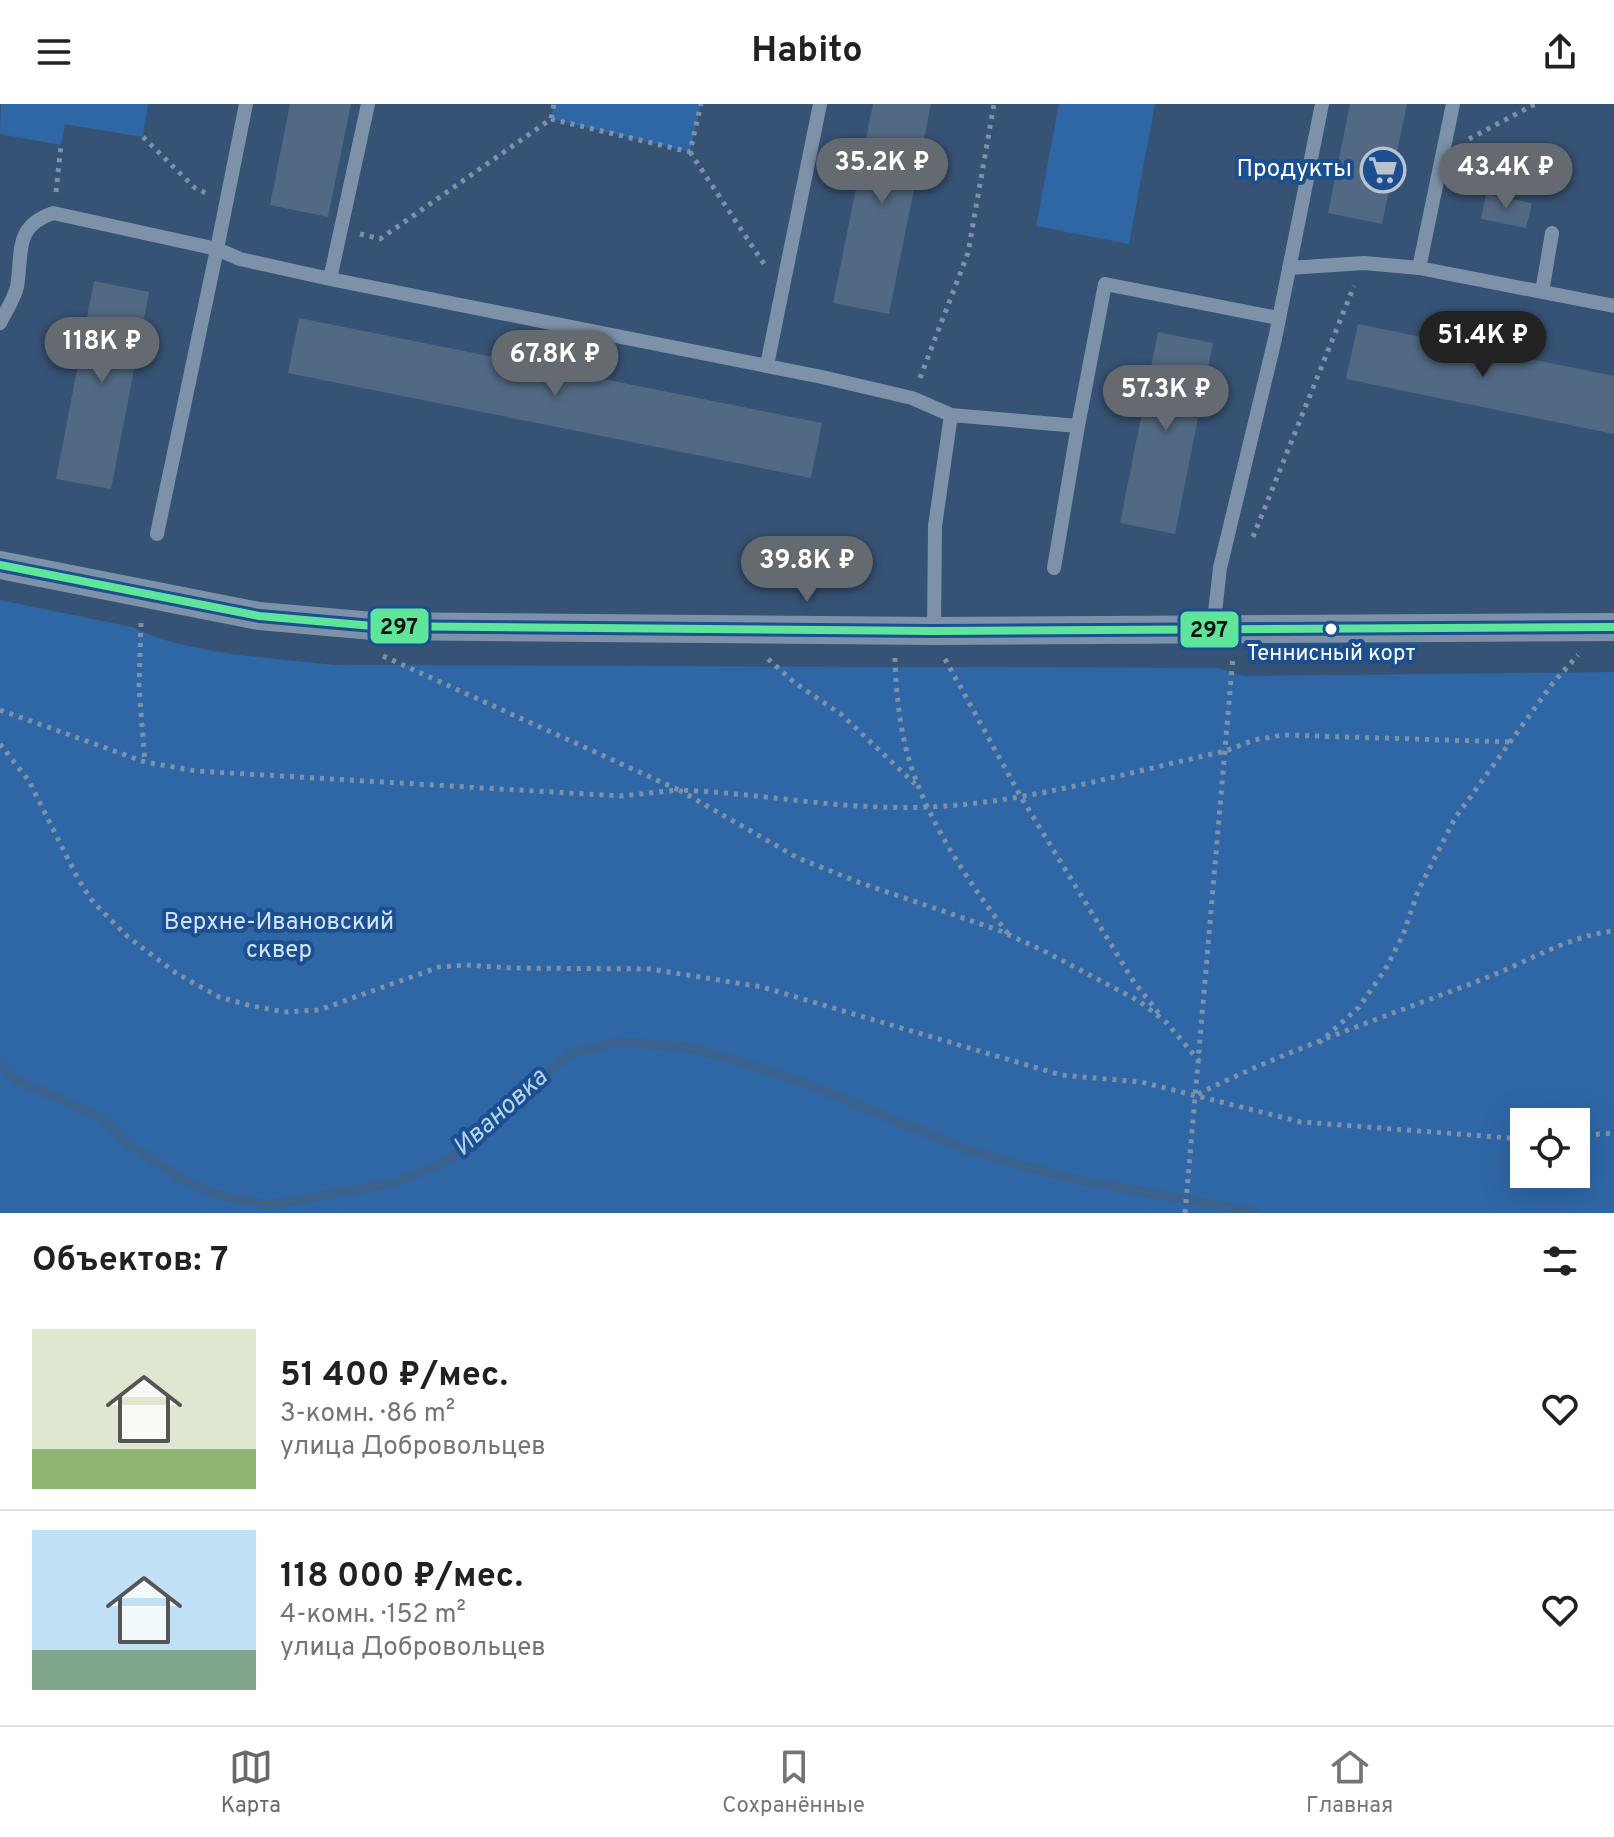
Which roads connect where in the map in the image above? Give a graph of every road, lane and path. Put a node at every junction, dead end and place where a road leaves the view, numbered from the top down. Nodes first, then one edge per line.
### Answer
1 (246, 104) edge
2 (368, 104) edge
3 (554, 104) edge
4 (701, 104) edge
5 (820, 104) edge
6 (994, 104) edge
7 (1322, 104) edge
8 (1453, 104) edge
9 (1535, 104) edge
10 (551, 119) junction
11 (143, 137) dead end
12 (1465, 142) dead end
13 (61, 145) dead end
14 (690, 152) junction
15 (57, 181) dead end
16 (195, 188) dead end
17 (340, 230) junction
18 (1552, 233) dead end
19 (217, 249) junction
20 (1364, 263) junction
21 (1289, 268) junction
22 (1419, 268) junction
23 (330, 279) junction
24 (782, 292) junction
25 (1542, 292) junction
26 (1614, 306) edge
27 (1278, 318) junction
28 (0, 323) edge
29 (767, 365) junction
30 (912, 398) junction
31 (951, 415) junction
32 (1078, 426) junction
33 (157, 534) dead end
34 (1252, 539) dead end
35 (0, 565) edge
36 (1054, 568) dead end
37 (141, 619) dead end
38 (1614, 627) edge
39 (1213, 630) junction
40 (938, 644) junction
41 (378, 654) dead end
42 (1579, 654) dead end
43 (765, 655) dead end
44 (895, 656) dead end
45 (1233, 656) dead end
46 (0, 710) edge
47 (1512, 742) junction
48 (0, 744) edge
49 (1226, 751) junction
50 (145, 762) junction
51 (919, 787) junction
52 (679, 790) junction
53 (1021, 797) junction
54 (929, 807) junction
55 (1614, 931) edge
56 (1010, 936) junction
57 (1167, 1023) junction
58 (1319, 1043) junction
59 (1200, 1062) junction
60 (1197, 1095) junction
61 (1614, 1133) edge
62 (1590, 1135) edge
63 (1510, 1138) edge
64 (1185, 1213) edge

1 - 19 lane
2 - 17 lane
3 - 10 path
4 - 14 path
5 - 24 lane
6 - 30 path
7 - 21 lane
8 - 22 lane
9 - 12 path
10 - 14 path
10 - 17 path
11 - 16 path
13 - 15 path
14 - 24 path
17 - 23 lane
18 - 25 lane
19 - 23 lane
19 - 28 lane
19 - 33 lane
20 - 21 lane
20 - 22 lane
20 - 34 path
21 - 27 lane
22 - 25 lane
23 - 29 lane
24 - 29 lane
25 - 26 lane
27 - 32 lane
27 - 39 lane
29 - 30 lane
30 - 31 lane
31 - 32 lane
31 - 40 lane
32 - 36 lane
35 - 40 street
37 - 50 path
38 - 39 street
39 - 40 street
40 - 53 path
41 - 52 path
42 - 47 path
43 - 51 path
44 - 51 path
45 - 49 path
46 - 50 path
47 - 49 path
47 - 58 path
48 - 60 path
49 - 53 path
49 - 59 path
50 - 52 path
51 - 54 path
52 - 54 path
52 - 56 path
53 - 54 path
53 - 57 path
54 - 56 path
55 - 58 path
56 - 57 path
57 - 59 path
58 - 60 path
59 - 60 path
60 - 63 path
60 - 64 path
61 - 62 path

